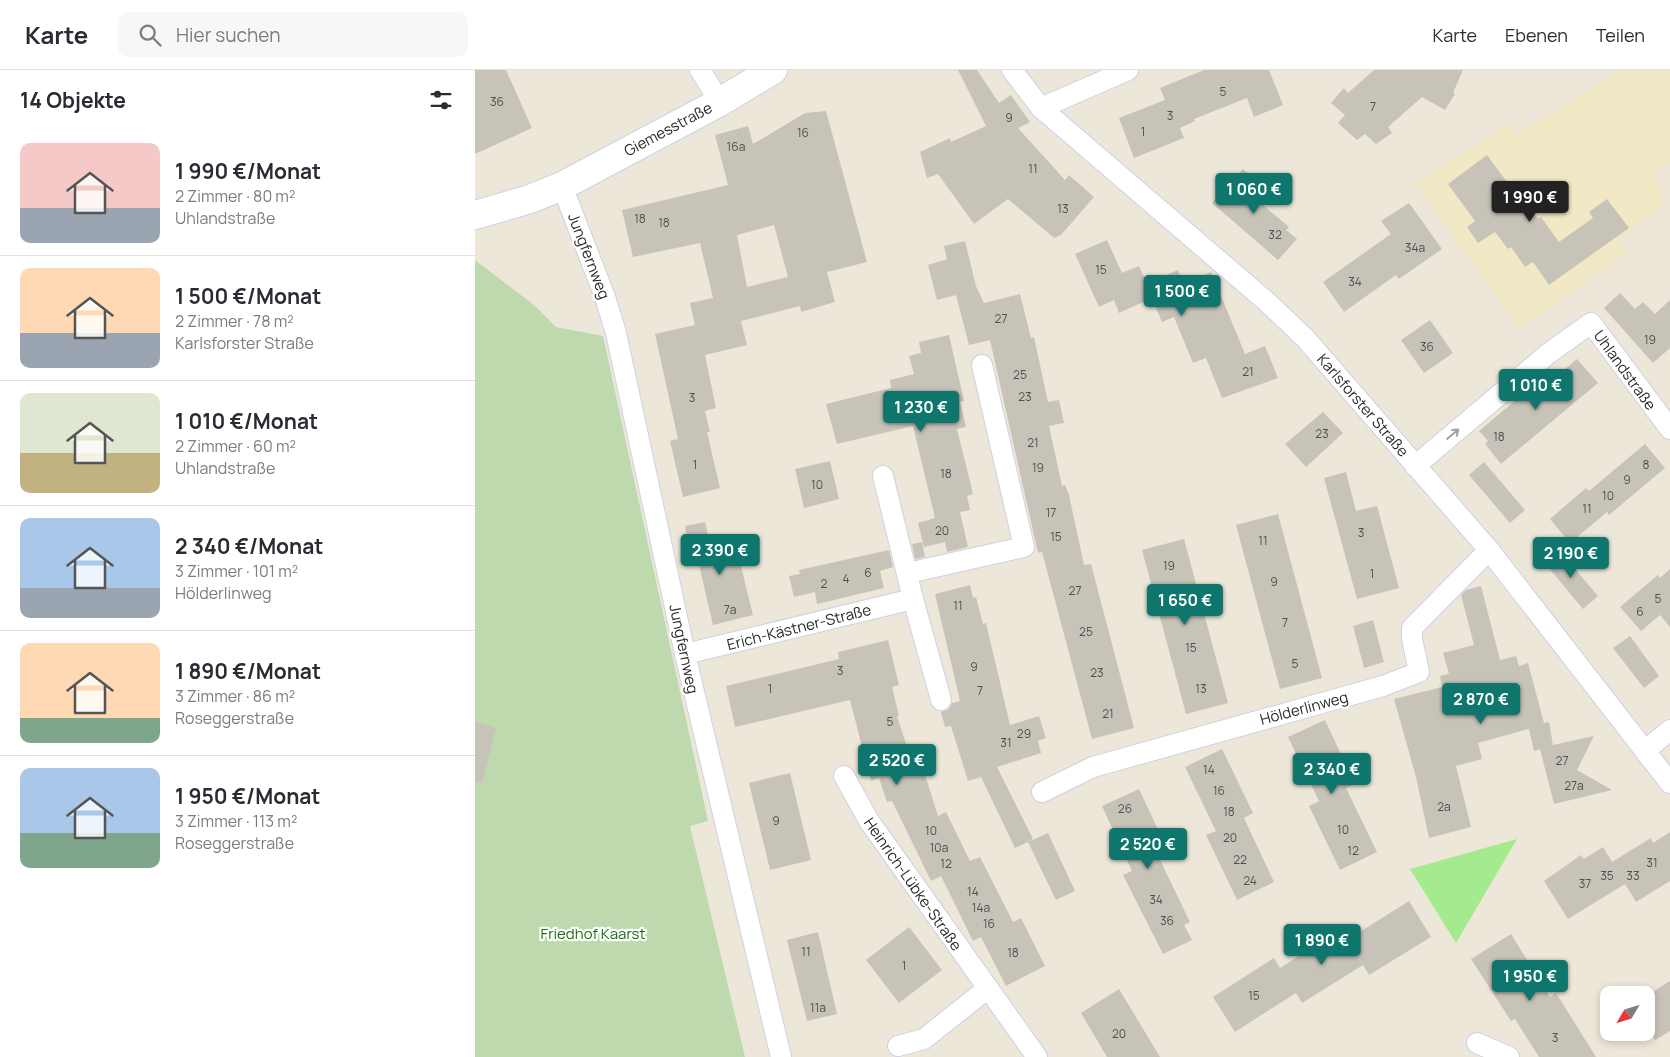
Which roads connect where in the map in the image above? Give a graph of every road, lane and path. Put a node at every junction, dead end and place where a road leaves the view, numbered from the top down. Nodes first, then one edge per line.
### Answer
1 (700, 70) edge
2 (773, 70) edge
3 (1012, 70) edge
4 (1128, 70) edge
5 (719, 102) junction
6 (1041, 108) junction
7 (562, 186) junction
8 (475, 215) edge
9 (982, 365) dead end
10 (1670, 429) edge
11 (1415, 466) junction
12 (883, 476) dead end
13 (1489, 550) junction
14 (908, 573) junction
15 (913, 599) junction
16 (685, 654) junction
17 (941, 700) dead end
18 (1670, 730) edge
19 (1645, 751) junction
20 (844, 776) dead end
21 (1670, 783) edge
22 (1043, 792) dead end
23 (987, 989) junction
24 (1477, 1043) dead end
25 (898, 1046) dead end
26 (781, 1057) edge
27 (1037, 1057) edge
28 (1509, 1057) edge

1 - 5 street
2 - 5 main road, Giemesstraße
3 - 6 street, Karlsforster Straße
4 - 6 street
5 - 7 main road, Giemesstraße
6 - 11 street, Karlsforster Straße
7 - 8 main road, Giemesstraße
7 - 16 street, Jungfernweg
9 - 14 street
11 -> 10 street, Uhlandstraße
11 - 13 street, Karlsforster Straße
12 - 14 street
13 - 19 street, Karlsforster Straße
13 - 22 street, Hölderlinweg
14 - 15 street
15 - 16 street, Erich-Kästner-Straße
15 - 17 street
16 - 26 street, Jungfernweg
18 - 19 street
19 - 21 street, Karlsforster Straße
20 - 23 street, Heinrich-Lübke-Straße
23 - 25 street
23 - 27 street, Heinrich-Lübke-Straße
24 - 28 street

